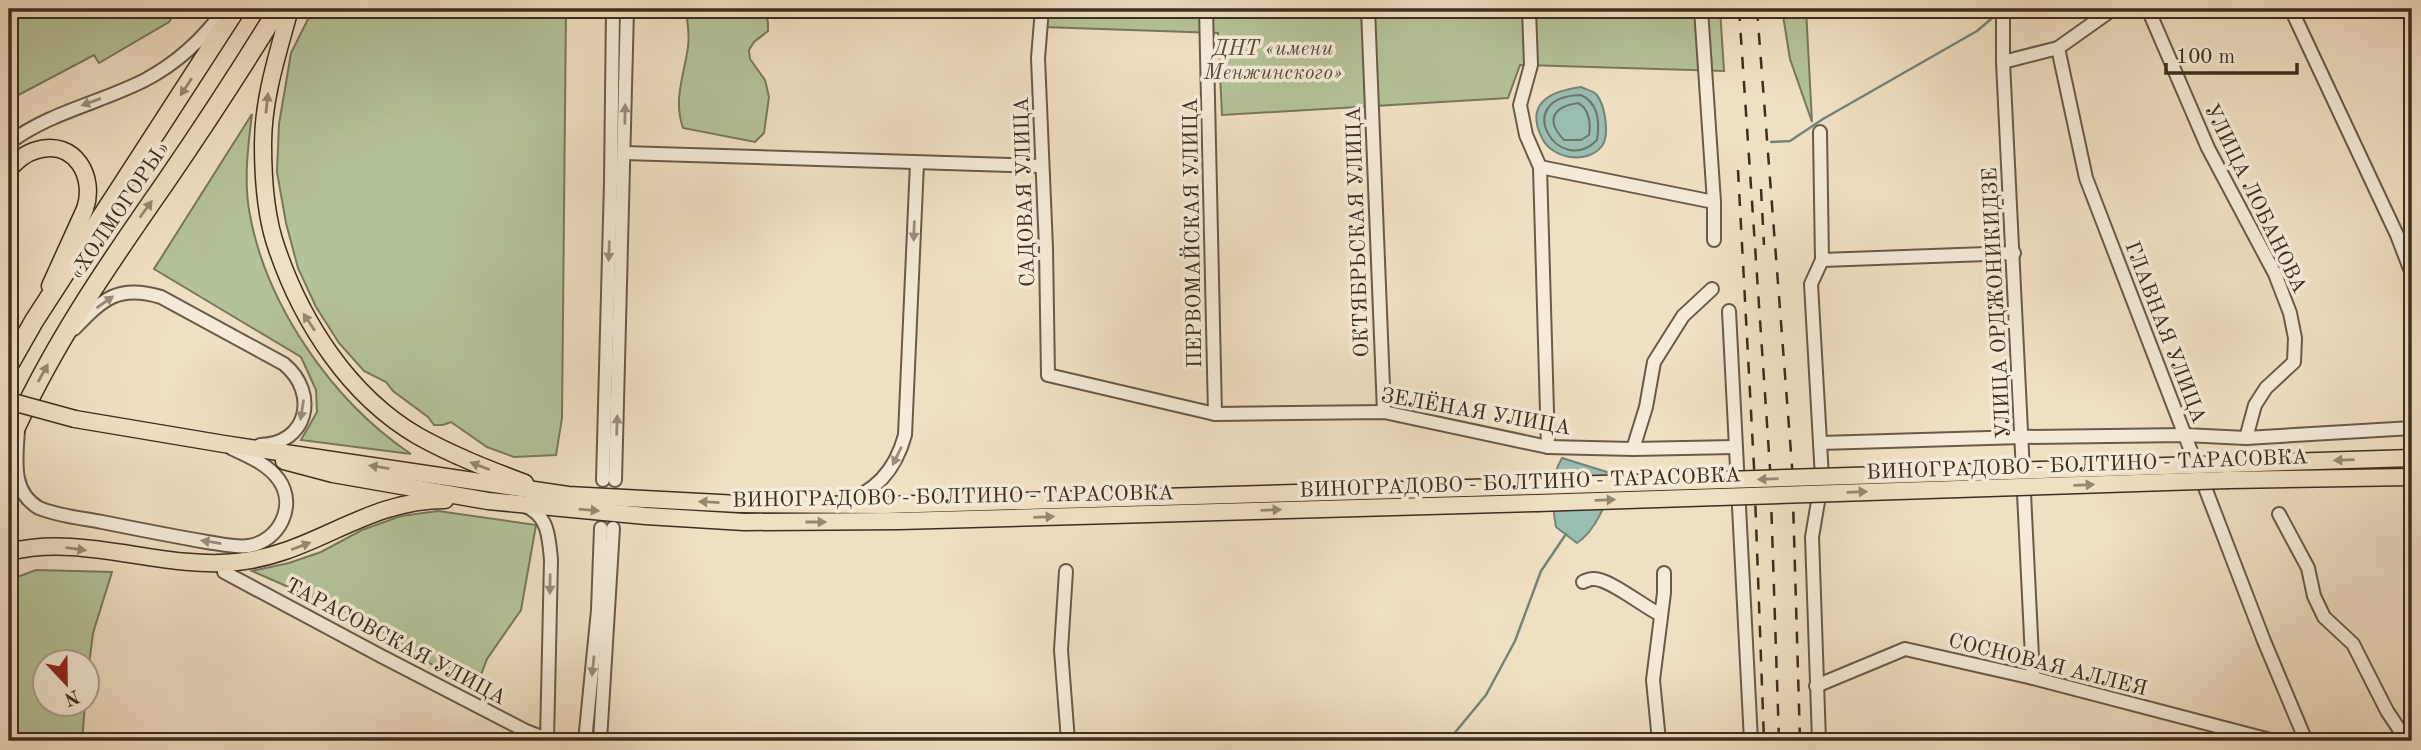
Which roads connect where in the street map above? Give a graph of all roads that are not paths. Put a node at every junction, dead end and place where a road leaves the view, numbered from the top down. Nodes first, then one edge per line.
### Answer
1 (225, 9) edge
2 (236, 9) edge
3 (278, 9) edge
4 (290, 9) edge
5 (612, 9) edge
6 (626, 9) edge
7 (1042, 9) edge
8 (1206, 9) edge
9 (1368, 9) edge
10 (1529, 9) edge
11 (1700, 9) edge
12 (2003, 9) edge
13 (2113, 9) edge
14 (2148, 9) edge
15 (2291, 9) edge
16 (2059, 48) junction
17 (2003, 62) junction
18 (1820, 132) dead end
19 (9, 143) edge
20 (624, 153) junction
21 (917, 163) junction
22 (1042, 166) junction
23 (1540, 167) junction
24 (9, 169) edge
25 (617, 182) junction
26 (1714, 202) junction
27 (1714, 240) dead end
28 (2014, 253) junction
29 (1822, 260) junction
30 (2412, 274) edge
31 (1712, 289) dead end
32 (1729, 311) dead end
33 (34, 321) junction
34 (57, 349) junction
35 (9, 365) edge
36 (1048, 375) joint
37 (9, 401) edge
38 (1384, 412) junction
39 (1215, 414) junction
40 (20, 417) junction
41 (2412, 428) edge
42 (2185, 435) junction
43 (2022, 437) junction
44 (2246, 438) junction
45 (9, 443) edge
46 (1820, 443) junction
47 (224, 444) junction
48 (1548, 447) junction
49 (1735, 447) junction
50 (1633, 449) junction
51 (2412, 458) edge
52 (2228, 472) junction
53 (2412, 477) edge
54 (609, 480) dead end
55 (1536, 494) junction
56 (568, 495) junction
57 (488, 501) junction
58 (521, 504) junction
59 (823, 506) junction
60 (2279, 514) dead end
61 (9, 552) edge
62 (1066, 571) dead end
63 (224, 572) dead end
64 (1664, 573) dead end
65 (1583, 582) dead end
66 (1661, 615) junction
67 (2033, 678) junction
68 (1816, 686) junction
69 (586, 727) junction
70 (549, 740) edge
71 (573, 741) edge
72 (585, 741) edge
73 (600, 741) edge
74 (1068, 741) edge
75 (1659, 741) edge
76 (1751, 741) edge
77 (1819, 741) edge
78 (2274, 741) edge
79 (2306, 741) edge
80 (2407, 741) edge

1 -> 19 street
2 -> 33 highway, «ХОЛМОГОРЫ»
34 -> 3 highway, «ХОЛМОГОРЫ»
56 -> 4 main road
5 - 25 street
20 -> 6 street
7 - 22 street, САДОВАЯ УЛИЦА
8 - 39 street, ПЕРВОМАЙСКАЯ УЛИЦА
9 - 38 street, ОКТЯБРЬСКАЯ УЛИЦА
10 - 23 street
11 - 26 street
12 - 17 street, УЛИЦА ОРДЖОНИКИДЗЕ
13 - 16 street
14 - 44 street, УЛИЦА ЛОБАНОВА
15 - 30 street
16 - 17 street
16 - 42 street, ГЛАВНАЯ УЛИЦА
17 - 28 street, УЛИЦА ОРДЖОНИКИДЗЕ
18 - 29 street
20 - 21 street
20 - 25 street
21 - 22 street
21 -> 59 street
22 - 36 street, САДОВАЯ УЛИЦА
23 - 26 street
23 - 48 street
24 - 33 main road
25 - 54 street
26 - 27 street
28 - 29 street
28 - 43 street, УЛИЦА ОРДЖОНИКИДЗЕ
29 - 46 street
31 - 50 street
32 - 49 street
33 - 35 highway, «ХОЛМОГОРЫ»
40 -> 34 highway, «ХОЛМОГОРЫ»
34 -> 47 street
36 - 39 street, ЗЕЛЁНАЯ УЛИЦА
37 - 47 main road, bridge
38 - 39 street, ЗЕЛЁНАЯ УЛИЦА
38 - 48 street, ЗЕЛЁНАЯ УЛИЦА
40 - 45 highway, «ХОЛМОГОРЫ»
47 -> 40 street
41 - 44 street
42 - 43 street
42 - 44 street
42 - 79 street, ГЛАВНАЯ УЛИЦА
43 - 46 street
43 - 67 street, УЛИЦА ОРДЖОНИКИДЗЕ
46 - 68 street
56 -> 47 main road, ВИНОГРАДОВО - БОЛТИНО - ТАРАСОВКА
47 - 57 main road, ВИНОГРАДОВО - БОЛТИНО - ТАРАСОВКА
48 - 50 street, ЗЕЛЁНАЯ УЛИЦА
49 - 50 street, ЗЕЛЁНАЯ УЛИЦА
49 - 76 street
51 -> 52 main road, ВИНОГРАДОВО - БОЛТИНО - ТАРАСОВКА
52 - 53 main road, ВИНОГРАДОВО - БОЛТИНО - ТАРАСОВКА
52 - 55 main road, ВИНОГРАДОВО - БОЛТИНО - ТАРАСОВКА, bridge
58 -> 55 main road, ВИНОГРАДОВО - БОЛТИНО - ТАРАСОВКА
55 - 59 main road, ВИНОГРАДОВО - БОЛТИНО - ТАРАСОВКА
59 -> 56 main road, ВИНОГРАДОВО - БОЛТИНО - ТАРАСОВКА
57 - 58 main road, ВИНОГРАДОВО - БОЛТИНО - ТАРАСОВКА
61 -> 57 main road
58 -> 70 street
60 - 80 street
62 - 74 street
63 - 70 street, ТАРАСОВСКАЯ УЛИЦА
64 - 66 street
65 - 66 street
66 - 75 street
67 - 68 street, СОСНОВАЯ АЛЛЕЯ
67 - 78 street, СОСНОВАЯ АЛЛЕЯ
68 - 77 street
69 - 71 street
69 - 72 street
73 -> 69 street

